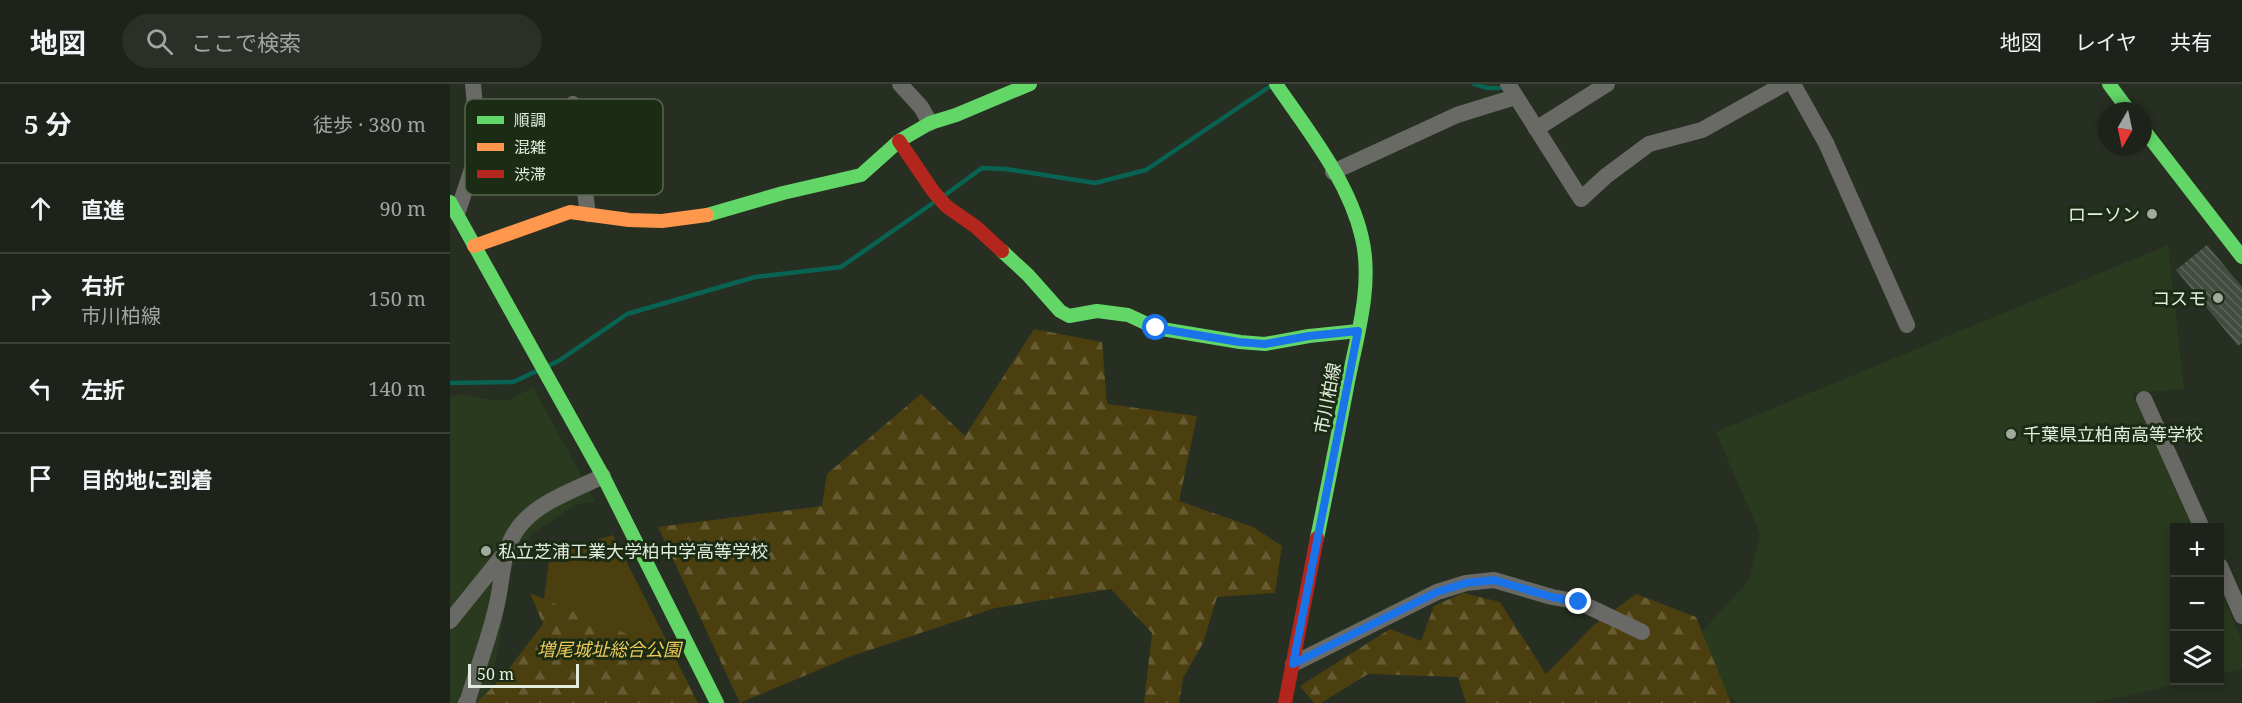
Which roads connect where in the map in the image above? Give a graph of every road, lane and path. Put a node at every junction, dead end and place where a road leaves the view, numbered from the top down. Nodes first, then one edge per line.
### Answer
1 (473, 84) edge
2 (900, 84) edge
3 (1030, 84) edge
4 (1607, 84) edge
5 (1784, 84) edge
6 (1792, 84) edge
7 (2109, 84) edge
8 (1279, 89) edge
9 (1512, 90) edge
10 (474, 99) edge
11 (2122, 102) edge
12 (930, 123) junction
13 (1536, 129) junction
14 (899, 141) junction
15 (2152, 141) edge
16 (1333, 171) junction
17 (465, 180) edge
18 (585, 195) edge
19 (453, 208) edge
20 (588, 214) junction
21 (474, 246) junction
22 (2242, 258) edge
23 (1907, 325) dead end
24 (1358, 331) junction
25 (2144, 399) dead end
26 (603, 476) junction
27 (2200, 523) edge
28 (504, 554) junction
29 (2224, 575) edge
30 (2242, 616) edge
31 (450, 621) edge
32 (1642, 632) dead end
33 (1293, 664) junction
34 (466, 703) edge
35 (717, 703) edge
36 (1285, 703) edge

1 - 10 street
2 - 12 street
3 - 12 street
4 - 13 street
5 - 13 street
6 - 23 street
7 - 11 street
8 - 16 street, 市川柏線
9 - 13 street
9 - 16 street
12 - 14 street
14 - 20 street
14 - 24 street
15 - 22 street
16 - 24 street, 市川柏線
17 - 19 street
18 - 20 street
19 - 21 street
20 - 21 street
21 - 26 street
24 - 33 street, 市川柏線
25 - 27 street
26 - 28 street
26 - 35 street
28 - 31 street
28 - 34 street
29 - 30 street
32 - 33 street
33 - 36 street, 市川柏線

